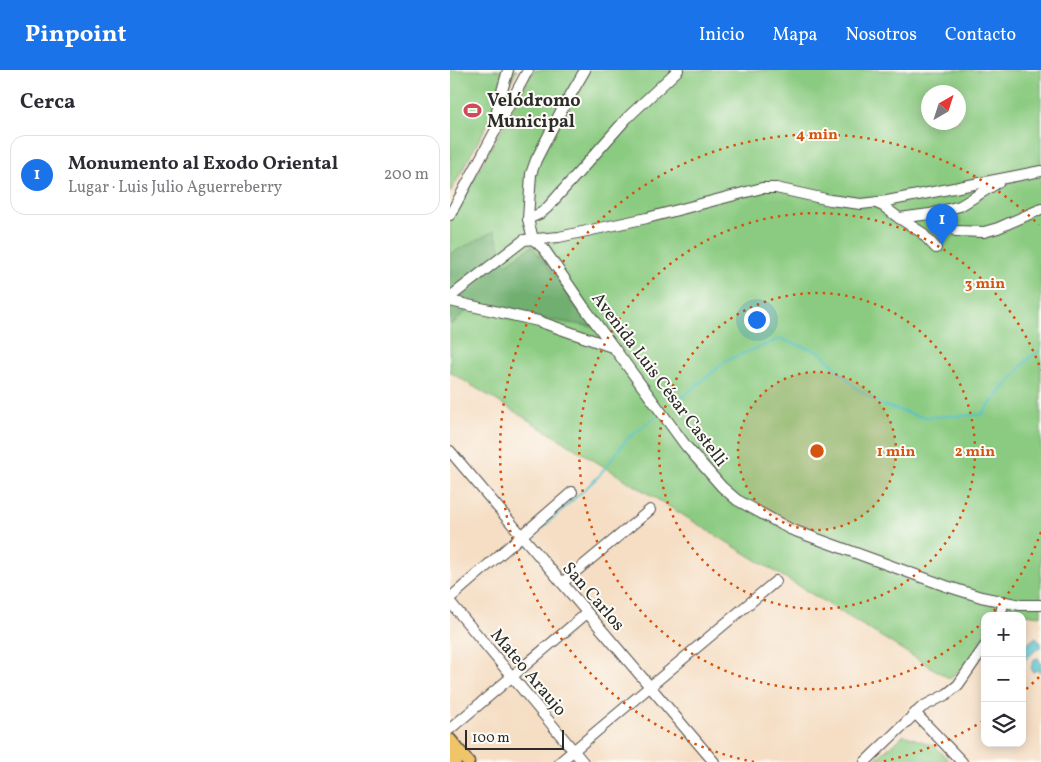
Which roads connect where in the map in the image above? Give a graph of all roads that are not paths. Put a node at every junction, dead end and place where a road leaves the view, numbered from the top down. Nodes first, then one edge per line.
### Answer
1 (508, 70) edge
2 (528, 70) edge
3 (585, 70) edge
4 (678, 70) edge
5 (494, 132) junction
6 (1041, 171) edge
7 (1006, 177) junction
8 (861, 204) junction
9 (1041, 209) edge
10 (450, 215) edge
11 (899, 218) junction
12 (528, 219) junction
13 (956, 231) dead end
14 (532, 239) junction
15 (936, 248) dead end
16 (450, 297) edge
17 (450, 301) edge
18 (613, 347) junction
19 (450, 451) edge
20 (572, 492) dead end
21 (650, 510) dead end
22 (521, 536) junction
23 (776, 581) dead end
24 (562, 583) junction
25 (450, 598) edge
26 (1004, 601) junction
27 (450, 602) edge
28 (1040, 606) edge
29 (1001, 612) edge
30 (587, 613) junction
31 (981, 652) edge
32 (513, 677) junction
33 (651, 687) junction
34 (915, 713) junction
35 (450, 729) edge
36 (450, 740) edge
37 (574, 751) junction
38 (450, 756) edge
39 (455, 762) edge
40 (468, 762) edge
41 (560, 762) edge
42 (583, 762) edge
43 (714, 762) edge
44 (865, 762) edge
45 (962, 762) edge

1 - 5 street
2 - 5 street
3 - 12 street
4 - 12 street
5 - 10 street
6 - 7 street
7 - 8 street
7 - 11 street
8 - 11 street
8 - 14 street
9 - 13 street
11 - 15 street
12 - 14 street
14 - 16 street
14 - 18 street, Avenida Luis César Castelli
17 - 18 street
18 - 26 street, Avenida Luis César Castelli
19 - 22 street, San Carlos
20 - 22 street
21 - 24 street
22 - 24 street, San Carlos
22 - 25 street
23 - 33 street
24 - 30 street, San Carlos
26 - 28 street, Avenida Luis César Castelli
26 - 29 street
27 - 32 street, Mateo Araujo
30 - 32 street
30 - 33 street, San Carlos
31 - 34 street
32 - 35 street
32 - 37 street, Mateo Araujo
33 - 37 street
33 - 43 street, San Carlos
34 - 44 street
34 - 45 street
36 - 40 main road
37 - 41 street
37 - 42 street, Mateo Araujo
38 - 39 main road

